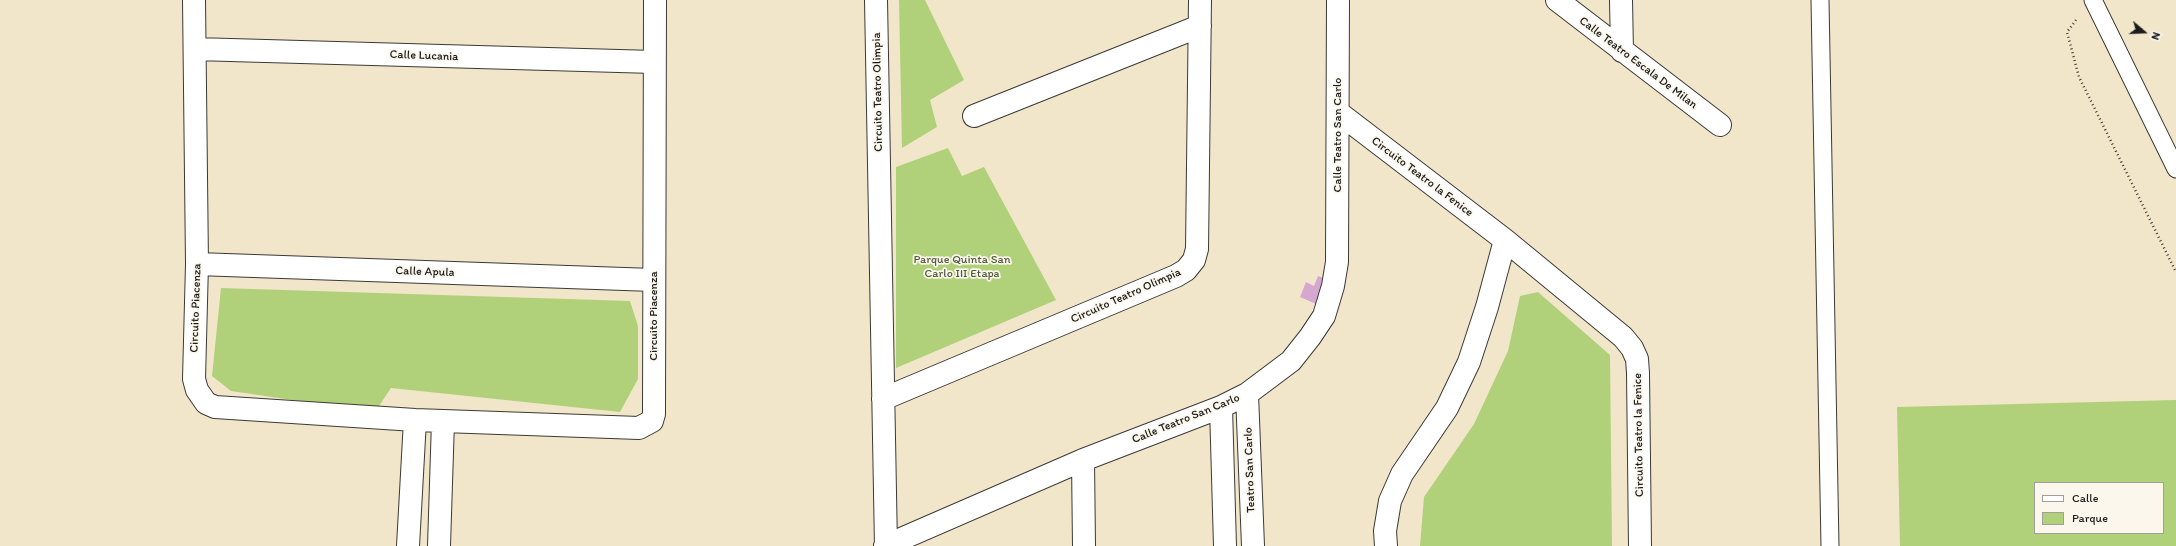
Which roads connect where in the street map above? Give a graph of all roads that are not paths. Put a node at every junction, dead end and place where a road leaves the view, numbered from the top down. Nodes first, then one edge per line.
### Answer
1 (194, 0) edge
2 (655, 0) edge
3 (876, 0) edge
4 (1200, 0) edge
5 (1338, 0) edge
6 (1557, 0) edge
7 (1621, 0) edge
8 (1820, 0) edge
9 (2093, 0) edge
10 (1200, 26) junction
11 (195, 49) junction
12 (1622, 51) junction
13 (654, 62) junction
14 (1339, 114) junction
15 (974, 116) dead end
16 (1720, 125) dead end
17 (2176, 169) edge
18 (1504, 240) junction
19 (197, 264) junction
20 (653, 280) junction
21 (1247, 394) junction
22 (884, 399) junction
23 (1221, 407) junction
24 (415, 420) junction
25 (443, 421) junction
26 (1084, 460) junction
27 (408, 546) edge
28 (439, 546) edge
29 (886, 546) edge
30 (1084, 546) edge
31 (1225, 546) edge
32 (1253, 546) edge
33 (1386, 546) edge
34 (1640, 546) edge
35 (1830, 546) edge

1 - 11 street, Circuito Piacenza
2 - 13 street, Circuito Piacenza
3 - 22 street, Circuito Teatro Olimpia
4 - 10 street, Circuito Teatro Olimpia
5 - 14 street, Calle Teatro San Carlo
6 - 12 street, Calle Teatro Escala De Milan
7 - 12 street
8 - 35 lane
9 - 17 lane
10 - 15 street
10 - 22 street, Circuito Teatro Olimpia
11 - 13 street, Calle Lucania
11 - 19 street, Circuito Piacenza
12 - 16 street, Calle Teatro Escala De Milan
13 - 20 street, Circuito Piacenza
14 - 18 street, Circuito Teatro la Fenice
14 - 21 street, Calle Teatro San Carlo
18 - 33 street
18 - 34 street, Circuito Teatro la Fenice
19 - 20 street, Calle Apula
19 - 24 street, Circuito Piacenza
20 - 25 street, Circuito Piacenza
21 - 23 street, Calle Teatro San Carlo
21 - 32 street, Teatro San Carlo
22 - 29 street, Circuito Teatro Olimpia
23 - 26 street, Calle Teatro San Carlo
23 - 31 street
24 - 25 street, Circuito Piacenza
24 - 27 street
25 - 28 street
26 - 29 street, Calle Teatro San Carlo
26 - 30 street

